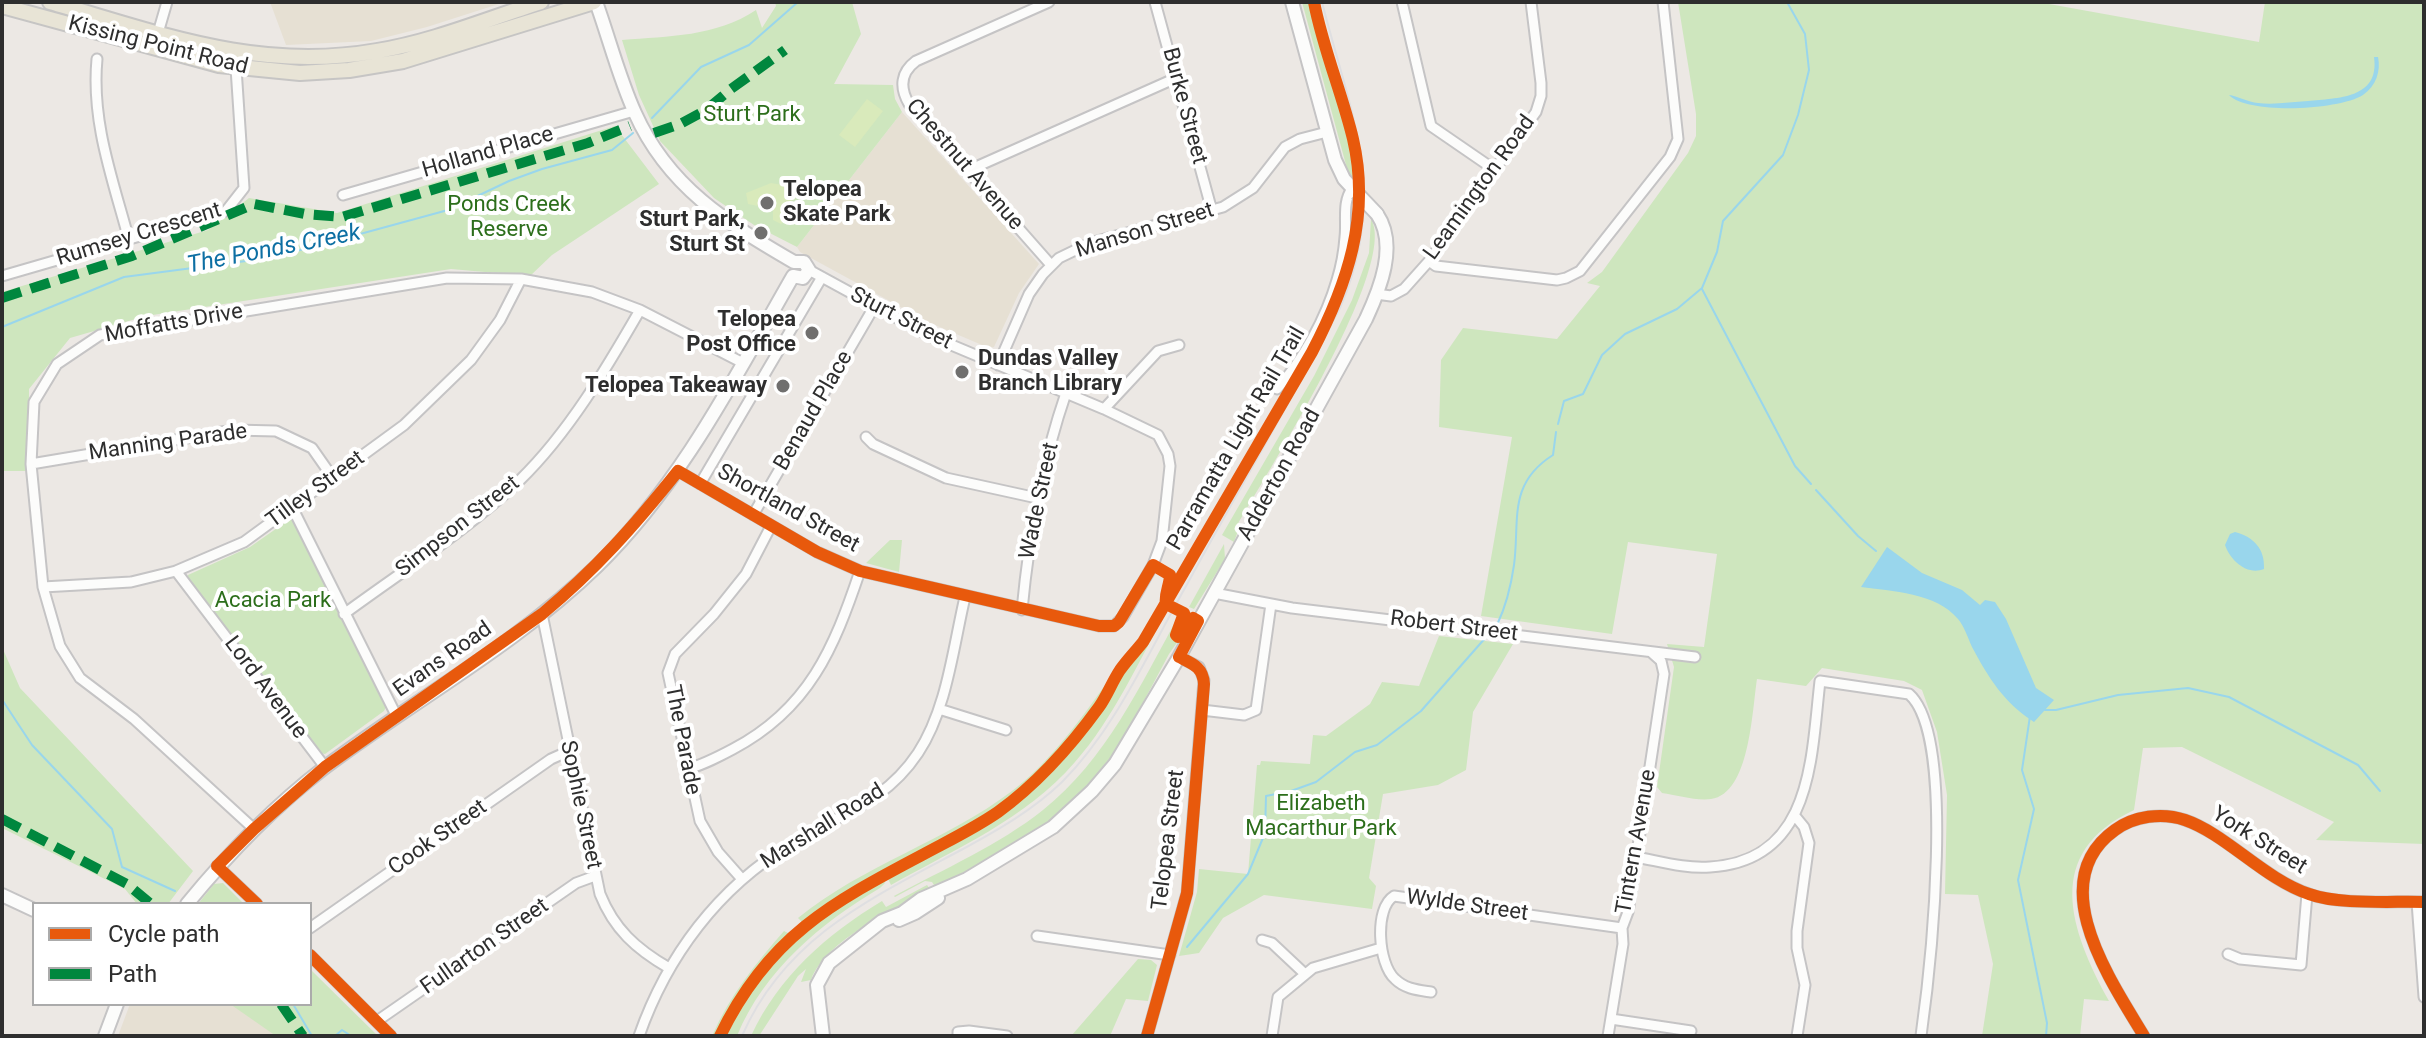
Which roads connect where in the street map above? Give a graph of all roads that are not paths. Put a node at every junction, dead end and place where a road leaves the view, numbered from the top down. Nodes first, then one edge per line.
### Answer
1 (50, 2) edge
2 (167, 2) edge
3 (541, 2) edge
4 (595, 2) edge
5 (1049, 2) edge
6 (1155, 2) edge
7 (1292, 2) edge
8 (1402, 2) edge
9 (1531, 2) edge
10 (1663, 2) edge
11 (2, 6) edge
12 (158, 33) junction
13 (97, 59) dead end
14 (236, 68) junction
15 (1176, 78) junction
16 (634, 111) junction
17 (1327, 132) junction
18 (1495, 170) junction
19 (969, 173) junction
20 (1354, 191) junction
21 (343, 195) dead end
22 (1212, 211) junction
23 (129, 240) junction
24 (1429, 261) junction
25 (1051, 265) junction
26 (793, 269) junction
27 (809, 270) joint
28 (2, 276) edge
29 (822, 277) junction
30 (521, 279) junction
31 (1376, 294) junction
32 (874, 307) junction
33 (640, 310) junction
34 (1179, 345) dead end
35 (743, 363) junction
36 (998, 365) junction
37 (1277, 389) dead end
38 (1066, 393) junction
39 (1104, 409) junction
40 (866, 437) dead end
41 (31, 464) junction
42 (678, 471) junction
43 (333, 478) junction
44 (700, 484) junction
45 (1037, 498) junction
46 (292, 507) junction
47 (753, 515) junction
48 (771, 526) junction
49 (176, 571) junction
50 (860, 571) junction
51 (43, 587) junction
52 (1214, 593) junction
53 (965, 597) junction
54 (1271, 604) junction
55 (1022, 610) junction
56 (344, 614) junction
57 (542, 614) junction
58 (1652, 653) junction
59 (1179, 657) junction
60 (1695, 657) dead end
61 (939, 709) junction
62 (1202, 710) junction
63 (397, 717) junction
64 (1006, 730) dead end
65 (569, 751) junction
66 (325, 767) junction
67 (687, 769) junction
68 (1795, 816) junction
69 (254, 829) junction
70 (1636, 857) junction
71 (217, 866) junction
72 (595, 876) junction
73 (741, 878) junction
74 (2307, 894) junction
75 (2, 895) edge
76 (189, 902) edge
77 (255, 902) edge
78 (2420, 902) edge
79 (32, 909) edge
80 (312, 927) edge
81 (1622, 928) junction
82 (1037, 936) dead end
83 (1262, 940) dead end
84 (1381, 948) junction
85 (2228, 954) dead end
86 (1170, 955) junction
87 (312, 957) edge
88 (669, 968) junction
89 (1305, 974) junction
90 (1431, 992) dead end
91 (2424, 997) edge
92 (116, 1006) edge
93 (1611, 1019) junction
94 (377, 1021) junction
95 (1691, 1031) dead end
96 (105, 1036) edge
97 (391, 1036) edge
98 (639, 1036) edge
99 (823, 1036) edge
100 (958, 1036) edge
101 (1007, 1036) edge
102 (1147, 1036) edge
103 (1272, 1036) edge
104 (1608, 1036) edge
105 (1797, 1036) edge
106 (1921, 1036) edge
107 (2144, 1036) edge

1 - 12 main road, Kissing Point Road
2 - 12 street
3 - 12 main road, Kissing Point Road
4 - 14 main road, Kissing Point Road
4 - 16 street
5 - 19 street, Chestnut Avenue
6 - 15 street, Burke Street
7 - 17 street, Adderton Road
8 - 18 street
9 - 18 street, Leamington Road
10 - 24 street
11 - 14 main road, Kissing Point Road
13 - 23 street
14 - 23 street, Rumsey Crescent
15 - 19 street
15 - 22 street, Burke Street
16 - 21 street, Holland Place
16 - 26 street
17 - 20 street, Adderton Road
17 - 22 street, Manson Street
18 - 24 street, Leamington Road
19 - 25 street, Chestnut Avenue
20 - 31 street, Adderton Road, bridge
20 - 37 street
22 - 25 street, Manson Street
23 - 28 street, Rumsey Crescent
24 - 31 street, Leamington Road
25 - 36 street, Manson Street
26 - 27 street
26 - 35 street, Evans Road
27 - 29 street, Sturt Street
29 - 32 street, Sturt Street
29 - 44 street
30 - 33 street, Moffatts Drive
30 - 41 street, Moffatts Drive
30 - 43 street, Tilley Street
31 - 52 street, Adderton Road
32 - 36 street, Sturt Street
32 - 47 street, Benaud Place
33 - 35 street, Moffatts Drive
33 - 56 street, Simpson Street
34 - 39 street
35 - 42 street, Evans Road
36 - 38 street, Sturt Street
38 - 39 street, Sturt Street
38 - 45 street, Wade Street
39 - 55 street, Sturt Street
40 - 45 street
41 - 43 street, Manning Parade
41 - 51 street, Moffatts Drive
42 - 44 street, Shortland Street
42 - 57 street, Evans Road
43 - 46 street, Tilley Street
44 - 47 street, Shortland Street
45 - 55 street, Wade Street
46 - 49 street, Tilley Street
46 - 56 street
47 - 48 street, Shortland Street
48 - 50 street, Shortland Street
48 - 67 street, The Parade
49 - 51 street, Tilley Street
49 - 66 street, Lord Avenue
50 - 53 street, Shortland Street
50 - 67 street
51 - 69 street, Moffatts Drive
52 - 54 street, Robert Street
52 - 59 street, Adderton Road
53 - 55 street, Shortland Street
53 - 61 street, Marshall Road
54 - 58 street, Robert Street
54 - 62 street
56 - 63 street
57 - 63 street, Evans Road
57 - 65 street, Sophie Street
58 - 60 street, Robert Street
58 - 70 street, Tintern Avenue
59 - 62 street, Telopea Street
59 - 99 street, Adderton Road
61 - 64 street
61 - 73 street, Marshall Road
62 - 86 street, Telopea Street
63 - 66 street, Evans Road
65 - 72 street, Sophie Street
65 - 80 street, Cook Street
66 - 69 street, Evans Road
67 - 73 street, The Parade
68 - 70 street
68 - 105 street
68 - 106 street
69 - 71 street, Evans Road
70 - 81 street, Tintern Avenue
71 - 76 street, Evans Road
71 - 77 street
72 - 88 street, Sophie Street
72 - 94 street, Fullarton Street
73 - 88 street, Marshall Road
74 - 78 street, York Street
74 - 85 street
74 - 107 street, York Street
75 - 79 street
78 - 91 street
81 - 84 street, Wylde Street
81 - 93 street, Tintern Avenue
82 - 86 street
83 - 89 street
84 - 89 street
84 - 90 street
86 - 102 street, Telopea Street
87 - 94 street
88 - 98 street, Marshall Road
89 - 103 street
92 - 96 street
93 - 95 street
93 - 104 street, Tintern Avenue
94 - 97 street
100 - 101 street

